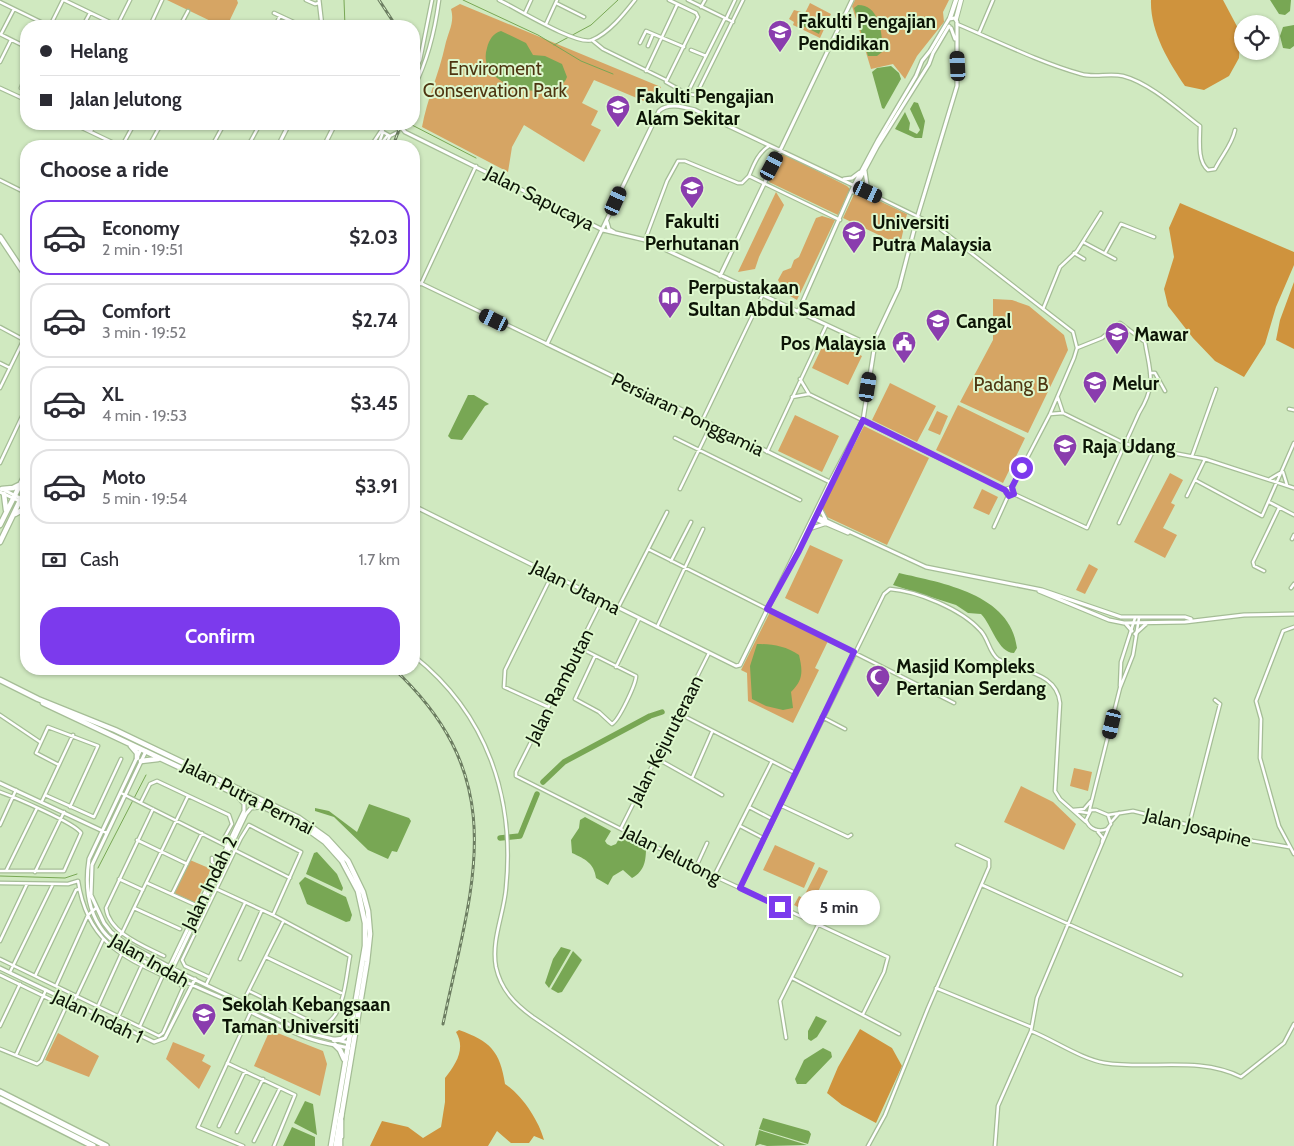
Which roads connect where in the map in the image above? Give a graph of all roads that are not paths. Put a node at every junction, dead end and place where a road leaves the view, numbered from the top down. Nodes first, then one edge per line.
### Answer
1 (64, 0) edge
2 (129, 0) edge
3 (162, 0) edge
4 (306, 0) edge
5 (432, 0) edge
6 (439, 0) edge
7 (499, 0) edge
8 (531, 0) edge
9 (635, 0) edge
10 (670, 0) edge
11 (688, 0) edge
12 (705, 0) edge
13 (735, 0) edge
14 (744, 0) edge
15 (852, 0) edge
16 (956, 0) edge
17 (961, 0) edge
18 (993, 0) edge
19 (0, 1) edge
20 (319, 2) edge
21 (556, 2) edge
22 (677, 4) junction
23 (701, 7) junction
24 (685, 8) junction
25 (14, 9) junction
26 (188, 11) dead end
27 (90, 13) junction
28 (274, 13) dead end
29 (525, 13) junction
30 (280, 16) junction
31 (584, 17) dead end
32 (725, 18) junction
33 (950, 18) junction
34 (37, 20) edge
35 (53, 20) edge
36 (87, 20) edge
37 (104, 20) edge
38 (119, 20) edge
39 (153, 20) edge
40 (183, 20) edge
41 (278, 20) edge
42 (289, 20) edge
43 (321, 20) edge
44 (733, 22) junction
45 (956, 23) junction
46 (546, 24) junction
47 (949, 26) junction
48 (979, 33) junction
49 (653, 34) junction
50 (0, 35) edge
51 (662, 37) junction
52 (11, 40) junction
53 (592, 40) junction
54 (956, 42) junction
55 (640, 43) dead end
56 (20, 44) edge
57 (648, 46) dead end
58 (684, 47) junction
59 (691, 50) dead end
60 (706, 56) junction
61 (420, 60) edge
62 (0, 62) edge
63 (646, 71) junction
64 (420, 73) edge
65 (666, 81) junction
66 (0, 88) edge
67 (687, 94) junction
68 (20, 97) edge
69 (87, 130) edge
70 (384, 130) edge
71 (1235, 130) dead end
72 (91, 132) joint
73 (398, 132) joint
74 (405, 132) joint
75 (389, 135) junction
76 (108, 140) edge
77 (384, 140) edge
78 (387, 140) edge
79 (769, 146) junction
80 (780, 150) junction
81 (476, 166) junction
82 (863, 171) junction
83 (749, 176) junction
84 (840, 179) junction
85 (0, 180) edge
86 (764, 182) junction
87 (855, 188) junction
88 (20, 190) edge
89 (868, 192) junction
90 (1101, 213) dead end
91 (918, 216) junction
92 (840, 220) junction
93 (607, 222) junction
94 (603, 230) junction
95 (614, 232) junction
96 (1154, 237) dead end
97 (0, 238) edge
98 (645, 240) junction
99 (1084, 242) junction
100 (1074, 253) junction
101 (1105, 253) junction
102 (1115, 259) dead end
103 (1084, 260) dead end
104 (20, 267) edge
105 (720, 276) junction
106 (421, 284) joint
107 (762, 296) junction
108 (1043, 309) junction
109 (798, 312) junction
110 (826, 326) junction
111 (0, 327) edge
112 (20, 337) edge
113 (547, 344) junction
114 (874, 348) junction
115 (1077, 348) junction
116 (20, 349) edge
117 (0, 363) edge
118 (10, 368) junction
119 (1150, 373) junction
120 (800, 379) junction
121 (0, 388) edge
122 (1216, 389) dead end
123 (1165, 391) dead end
124 (810, 394) junction
125 (792, 397) junction
126 (1058, 397) junction
127 (1289, 409) dead end
128 (1294, 410) edge
129 (1063, 413) junction
130 (1050, 414) junction
131 (863, 420) junction
132 (20, 421) edge
133 (702, 421) junction
134 (711, 425) junction
135 (675, 438) dead end
136 (1294, 443) edge
137 (1126, 444) junction
138 (1154, 448) junction
139 (699, 450) junction
140 (767, 452) junction
141 (1192, 456) junction
142 (1205, 459) junction
143 (0, 463) edge
144 (1283, 470) junction
145 (1270, 479) junction
146 (1195, 480) junction
147 (1277, 482) junction
148 (20, 483) edge
149 (831, 483) junction
150 (20, 485) edge
151 (1287, 485) junction
152 (1012, 487) junction
153 (1294, 488) edge
154 (680, 489) dead end
155 (1005, 490) junction
156 (1, 492) edge
157 (1014, 494) junction
158 (1008, 496) junction
159 (1188, 496) dead end
160 (14, 497) junction
161 (822, 498) junction
162 (800, 500) dead end
163 (20, 501) edge
164 (1268, 502) junction
165 (820, 507) junction
166 (20, 508) edge
167 (20, 508) edge
168 (1280, 508) junction
169 (420, 509) edge
170 (6, 512) junction
171 (667, 512) dead end
172 (1294, 515) edge
173 (12, 517) junction
174 (814, 518) junction
175 (691, 522) dead end
176 (826, 523) junction
177 (1118, 523) dead end
178 (0, 525) edge
179 (994, 527) dead end
180 (703, 528) dead end
181 (810, 529) junction
182 (1294, 535) edge
183 (1292, 539) dead end
184 (801, 540) junction
185 (0, 542) edge
186 (648, 549) junction
187 (672, 561) junction
188 (685, 568) junction
189 (788, 568) junction
190 (1264, 571) dead end
191 (552, 575) junction
192 (1294, 584) edge
193 (1291, 588) dead end
194 (1038, 591) junction
195 (602, 600) junction
196 (618, 608) junction
197 (767, 609) junction
198 (1294, 614) edge
199 (1137, 618) junction
200 (639, 619) junction
201 (1191, 619) junction
202 (1124, 623) junction
203 (1147, 623) junction
204 (1136, 624) junction
205 (1294, 627) edge
206 (657, 628) junction
207 (1134, 632) junction
208 (578, 647) junction
209 (709, 652) junction
210 (854, 652) junction
211 (595, 656) junction
212 (420, 661) edge
213 (616, 666) junction
214 (1121, 668) junction
215 (1129, 670) junction
216 (0, 680) edge
217 (1120, 688) junction
218 (38, 699) junction
219 (1215, 700) dead end
220 (954, 703) dead end
221 (548, 707) junction
222 (678, 713) junction
223 (0, 715) edge
224 (822, 717) junction
225 (845, 729) dead end
226 (712, 732) junction
227 (73, 735) junction
228 (130, 737) junction
229 (40, 742) junction
230 (126, 742) junction
231 (144, 750) junction
232 (160, 752) junction
233 (656, 758) junction
234 (122, 759) dead end
235 (139, 759) junction
236 (164, 760) junction
237 (772, 761) junction
238 (59, 765) junction
239 (516, 772) joint
240 (795, 773) junction
241 (692, 778) junction
242 (0, 783) edge
243 (16, 789) junction
244 (0, 792) edge
245 (1094, 792) junction
246 (123, 794) junction
247 (45, 795) junction
248 (722, 795) dead end
249 (188, 796) junction
250 (237, 796) junction
251 (13, 797) junction
252 (42, 801) junction
253 (141, 802) junction
254 (1092, 802) junction
255 (780, 805) junction
256 (70, 806) junction
257 (260, 806) junction
258 (749, 807) junction
259 (37, 808) junction
260 (152, 809) junction
261 (1072, 810) junction
262 (1096, 810) junction
263 (64, 812) junction
264 (1089, 812) junction
265 (1120, 812) junction
266 (1108, 815) junction
267 (60, 819) junction
268 (772, 819) junction
269 (176, 820) junction
270 (1086, 822) junction
271 (0, 825) edge
272 (1110, 825) junction
273 (1189, 825) junction
274 (740, 826) junction
275 (621, 828) junction
276 (1097, 830) junction
277 (102, 831) junction
278 (202, 832) junction
279 (107, 833) junction
280 (851, 835) dead end
281 (763, 838) junction
282 (137, 840) junction
283 (222, 842) junction
284 (707, 844) dead end
285 (957, 845) dead end
286 (229, 846) junction
287 (1289, 847) junction
288 (1101, 848) junction
289 (235, 851) junction
290 (161, 852) junction
291 (1294, 854) edge
292 (212, 858) dead end
293 (187, 864) junction
294 (218, 866) junction
295 (696, 867) junction
296 (0, 871) edge
297 (6, 871) junction
298 (35, 872) junction
299 (714, 876) junction
300 (290, 878) junction
301 (119, 879) junction
302 (1, 883) edge
303 (146, 883) junction
304 (27, 884) junction
305 (53, 884) junction
306 (210, 886) junction
307 (982, 886) junction
308 (0, 887) edge
309 (740, 888) junction
310 (79, 889) junction
311 (143, 890) junction
312 (217, 890) junction
313 (172, 894) junction
314 (246, 902) junction
315 (200, 906) junction
316 (96, 908) junction
317 (134, 908) junction
318 (262, 910) junction
319 (92, 911) junction
320 (88, 915) junction
321 (273, 916) junction
322 (283, 922) junction
323 (818, 925) junction
324 (1068, 925) junction
325 (180, 929) dead end
326 (122, 933) junction
327 (117, 938) junction
328 (104, 940) junction
329 (0, 941) edge
330 (121, 955) junction
331 (164, 956) dead end
332 (266, 957) junction
333 (0, 959) edge
334 (240, 959) dead end
335 (13, 965) junction
336 (142, 965) junction
337 (171, 967) junction
338 (0, 968) edge
339 (10, 972) junction
340 (168, 973) junction
341 (0, 975) edge
342 (1181, 975) dead end
343 (35, 976) junction
344 (163, 976) junction
345 (209, 978) junction
346 (792, 978) junction
347 (194, 979) junction
348 (20, 984) junction
349 (192, 985) junction
350 (206, 985) junction
351 (56, 986) junction
352 (936, 988) junction
353 (46, 990) junction
354 (249, 992) junction
355 (342, 993) junction
356 (43, 996) junction
357 (76, 996) junction
358 (230, 996) junction
359 (228, 1001) junction
360 (243, 1002) junction
361 (73, 1004) junction
362 (97, 1006) junction
363 (253, 1007) junction
364 (251, 1012) junction
365 (864, 1014) junction
366 (118, 1017) junction
367 (115, 1024) junction
368 (1294, 1024) edge
369 (0, 1026) edge
370 (140, 1027) junction
371 (351, 1027) junction
372 (1031, 1027) junction
373 (1031, 1031) junction
374 (899, 1034) dead end
375 (786, 1038) dead end
376 (334, 1042) junction
377 (350, 1046) junction
378 (0, 1048) edge
379 (16, 1055) junction
380 (227, 1063) junction
381 (344, 1063) junction
382 (245, 1071) junction
383 (263, 1079) junction
384 (280, 1088) junction
385 (0, 1092) edge
386 (0, 1098) edge
387 (343, 1101) junction
388 (341, 1115) junction
389 (219, 1126) dead end
390 (237, 1132) dead end
391 (254, 1141) dead end
392 (94, 1146) edge
393 (106, 1146) edge
394 (243, 1146) edge
395 (274, 1146) edge
396 (331, 1146) edge
397 (336, 1146) edge
398 (341, 1146) edge
399 (722, 1146) edge
400 (868, 1146) edge
401 (995, 1146) edge

1 - 27 street
1 - 35 street
2 - 38 street
3 - 39 street
4 - 20 street
5 - 61 street
6 - 64 street
7 - 29 street
8 - 29 street
9 - 53 street
10 - 22 street
11 - 23 street
11 - 24 street
12 - 23 street
13 - 32 street
14 - 44 street
15 - 80 street
16 - 33 main road
17 - 45 main road
18 - 48 street
19 - 25 street
20 - 43 street
21 - 31 street
21 - 46 street
22 - 24 street
22 - 51 street
23 - 32 street
24 - 58 street
25 - 34 street
25 - 50 street
26 - 40 street
27 - 36 street
27 - 37 street
28 - 30 street
29 - 46 street
30 - 41 street
30 - 42 street
32 - 44 street
32 - 60 street
33 - 45 street
33 - 47 street
44 - 67 street
45 - 47 street
45 - 48 street
45 - 54 street
46 - 53 street
47 - 54 street
47 - 82 street
47 - 82 street
48 - 71 street
49 - 51 street
49 - 55 street
49 - 57 street
50 - 52 street
51 - 58 street
51 - 63 street
52 - 56 street
52 - 62 street
53 - 63 street
54 - 91 street
58 - 65 street
59 - 60 street
60 - 67 street
63 - 65 street
65 - 67 street
66 - 68 street
69 - 72 street
70 - 75 street
72 - 76 street
73 - 74 street
73 - 75 street
74 - 81 street, Jalan Sapucaya
75 - 77 street
75 - 78 street
79 - 80 street
79 - 83 street
79 - 93 street
80 - 84 street
80 - 86 street
81 - 94 street, Jalan Sapucaya
81 - 106 street, Jalan Sapucaya
82 - 84 street
82 - 87 street
82 - 89 street
83 - 86 street
83 - 98 street
84 - 87 street
85 - 88 street
86 - 92 street
86 - 105 street
87 - 89 street
87 - 92 street
89 - 91 street
90 - 99 street
91 - 108 street
91 - 114 street
92 - 109 street
93 - 94 street
93 - 95 street
94 - 95 street, Jalan Sapucaya
94 - 113 street
95 - 98 street, Jalan Sapucaya
96 - 101 street
97 - 104 main road
98 - 105 street, Jalan Sapucaya
99 - 100 street
99 - 101 street
100 - 103 street
100 - 108 street
101 - 102 street
105 - 107 street, Jalan Sapucaya
106 - 113 street
107 - 109 street, Jalan Sapucaya
107 - 133 street
108 - 115 street
109 - 110 street, Jalan Sapucaya
110 - 114 street, Jalan Sapucaya
110 - 120 street
111 - 112 street
113 - 133 street, Persiaran Ponggamia
114 - 131 street
115 - 119 street
115 - 126 street
116 - 118 street
117 - 118 street
118 - 121 street
119 - 123 street
119 - 137 street
120 - 124 street
120 - 125 street
122 - 141 street
124 - 125 street
124 - 131 street
125 - 140 street
126 - 129 street
126 - 130 street
127 - 128 street
129 - 130 street
129 - 137 street
130 - 152 street
131 - 149 street
131 - 155 street
132 - 143 street
133 - 134 street, Persiaran Ponggamia
134 - 139 street
134 - 140 street, Persiaran Ponggamia
135 - 139 street
136 - 144 street
137 - 138 street
137 - 157 street
138 - 141 street
138 - 177 street
139 - 154 street
139 - 162 street
140 - 149 street, Persiaran Ponggamia
141 - 142 street
142 - 145 street
142 - 146 street
144 - 145 street
144 - 147 street
144 - 151 street
145 - 147 street
146 - 159 street
146 - 164 street
147 - 151 street
147 - 164 street
148 - 156 main road
149 - 161 street
149 - 165 street
150 - 160 main road
151 - 153 street
152 - 155 street
152 - 157 street
155 - 158 street
156 - 160 street
156 - 170 main road
157 - 158 street
158 - 179 street
160 - 163 street
160 - 170 main road
161 - 174 street
161 - 184 street
164 - 168 street
165 - 174 street
165 - 176 street
166 - 173 main road
167 - 173 main road
168 - 172 street
168 - 190 street
169 - 191 street, Jalan Utama
170 - 178 main road
171 - 186 street
173 - 185 main road
174 - 176 street
174 - 181 street
174 - 184 street
175 - 187 street
176 - 181 street
176 - 194 street
180 - 188 street
181 - 189 street
182 - 183 street
184 - 189 street
186 - 187 street
186 - 196 street
187 - 188 street
188 - 197 street
188 - 206 street
189 - 197 street
191 - 195 street, Jalan Utama
191 - 221 street
192 - 193 street
194 - 199 street
194 - 202 street
195 - 196 street, Jalan Utama
195 - 208 street, Jalan Rambutan
196 - 200 street, Jalan Utama
197 - 209 street, Jalan Utama
197 - 210 street
198 - 201 street
199 - 201 street
199 - 204 street
200 - 206 street, Jalan Utama
200 - 213 street
201 - 203 street
202 - 204 street
202 - 207 street
203 - 204 street
203 - 207 street
204 - 207 street
205 - 287 street
206 - 209 street, Jalan Utama
207 - 214 street
207 - 215 street
208 - 211 street
208 - 221 street, Jalan Rambutan
209 - 222 street, Jalan Kejuruteraan
210 - 220 street
210 - 224 street
210 - 261 street
211 - 213 street
211 - 213 street
212 - 399 street
214 - 215 street
214 - 217 street
215 - 217 street
216 - 218 main road, Jalan Putra Permai
217 - 245 street
218 - 228 main road, Jalan Putra Permai
218 - 230 main road, Jalan Putra Permai
219 - 273 street
221 - 239 street, Jalan Rambutan
222 - 226 street
222 - 233 street, Jalan Kejuruteraan
223 - 229 street
224 - 225 street
224 - 240 street
226 - 237 street
226 - 241 street
227 - 229 street
227 - 238 street
227 - 256 street
228 - 231 main road
228 - 232 main road, Jalan Putra Permai
229 - 238 street
230 - 231 main road, Jalan Putra Permai
230 - 235 main road
231 - 232 main road
231 - 235 street, Jalan Indah
231 - 236 main road, Jalan Putra Permai
232 - 377 main road, Jalan Putra Permai
233 - 241 street
233 - 275 street, Jalan Kejuruteraan
234 - 256 street
235 - 236 main road
235 - 246 street, Jalan Indah
236 - 250 main road, Jalan Putra Permai
237 - 240 street
237 - 258 street
238 - 247 street
239 - 275 street, Jalan Jelutong
240 - 255 street
241 - 248 street
242 - 243 street
243 - 251 street
243 - 252 street
244 - 251 street
245 - 254 street
245 - 261 street
246 - 253 street
246 - 277 street, Jalan Indah
246 - 279 street, Jalan Indah
247 - 252 street
247 - 256 street
249 - 253 street
249 - 269 street
249 - 283 street
250 - 257 main road, Jalan Putra Permai
250 - 286 street, Jalan Indah 2
251 - 259 street
251 - 271 street
252 - 263 street
253 - 260 street
254 - 262 street
254 - 264 street
255 - 268 street
255 - 280 street
257 - 286 street, Jalan Indah 2
257 - 371 main road, Jalan Putra Permai
258 - 268 street
258 - 274 street
259 - 267 street
259 - 297 street
260 - 269 street
260 - 282 street
261 - 264 street
261 - 270 street
262 - 264 street
262 - 266 street
263 - 267 street
263 - 277 street
264 - 270 street
265 - 266 street, Jalan Josapine
265 - 272 street
265 - 273 street, Jalan Josapine
266 - 272 street
267 - 298 street
267 - 298 street
268 - 281 street
269 - 278 street
269 - 290 street
270 - 276 street
272 - 276 street
272 - 288 street
273 - 287 street, Jalan Josapine
274 - 281 street
274 - 299 street
275 - 295 street, Jalan Jelutong
276 - 288 street
277 - 279 street
277 - 319 street, Jalan Indah
278 - 283 street
278 - 293 street
279 - 316 street, Jalan Indah
281 - 309 street
282 - 290 street
282 - 301 street
283 - 286 street
284 - 295 street
285 - 307 street
286 - 289 street
286 - 294 street, Jalan Indah 2
286 - 306 street, Jalan Indah 2
287 - 291 street
288 - 324 street
289 - 300 street
289 - 300 street
289 - 312 street
290 - 293 street
290 - 303 street
292 - 294 street
293 - 313 street
294 - 306 street, Jalan Indah 2
295 - 299 street, Jalan Jelutong
296 - 297 street
297 - 298 street
299 - 309 street, Jalan Jelutong
300 - 321 street
301 - 311 street
301 - 326 street
302 - 304 street
302 - 308 street
303 - 311 street
303 - 313 street
304 - 305 street
304 - 329 street
305 - 310 street
305 - 335 street
306 - 312 street
306 - 315 street, Jalan Indah 2
307 - 324 street
307 - 352 street
309 - 323 street, Jalan Jelutong
310 - 320 street
310 - 343 street
311 - 317 street
312 - 314 street
312 - 345 street
313 - 315 street
314 - 318 street
314 - 345 street
315 - 337 street, Jalan Indah 2
316 - 319 street
316 - 327 street, Jalan Indah
317 - 325 street
317 - 326 street
318 - 321 street
318 - 334 street
319 - 320 street
319 - 340 street, Jalan Indah
320 - 328 street
320 - 351 street
321 - 322 street
322 - 332 street
322 - 355 street
323 - 346 street
323 - 365 street, Jalan Jelutong
324 - 342 street
324 - 372 street
326 - 327 street
326 - 331 street
327 - 337 street, Jalan Indah
328 - 330 street
328 - 357 street
330 - 336 street
330 - 362 street
332 - 354 street
332 - 355 street
333 - 335 street
335 - 339 street
335 - 343 street
336 - 344 street
336 - 366 street
337 - 340 street, Jalan Indah 2
337 - 347 street, Jalan Indah
338 - 339 street, Jalan Indah 1
339 - 353 street, Jalan Indah 1
340 - 349 street, Jalan Indah
341 - 348 street
343 - 351 street
344 - 370 street
344 - 370 street
345 - 350 street
346 - 365 street
346 - 375 street
347 - 349 street, Jalan Indah 1
347 - 350 street, Jalan Indah
348 - 356 street
348 - 369 street
349 - 359 street, Jalan Indah
349 - 367 street, Jalan Indah 1
350 - 358 street, Jalan Indah
351 - 357 street
352 - 372 street
352 - 400 street
353 - 356 street
353 - 361 street, Jalan Indah 1
354 - 355 street
354 - 360 street
356 - 379 street
356 - 379 street
357 - 361 street
357 - 362 street
358 - 359 street
358 - 360 street, Jalan Indah
359 - 364 street, Jalan Indah
360 - 363 street, Jalan Indah
361 - 367 street, Jalan Indah 1
362 - 366 street
363 - 364 street
363 - 376 street, Jalan Indah
364 - 376 street, Jalan Indah
364 - 380 street
365 - 374 street
366 - 367 street
366 - 370 street
368 - 373 street
371 - 376 main road
371 - 377 main road, Jalan Putra Permai
372 - 373 street
373 - 401 street
376 - 377 street, Jalan Indah
376 - 381 main road
377 - 381 main road, Jalan Putra Permai
377 - 387 main road, Jalan Putra Permai
378 - 379 street
380 - 382 street
380 - 394 street
381 - 396 main road, Jalan Putra Permai
382 - 383 street
382 - 389 street
383 - 384 street
383 - 390 street
384 - 391 street
384 - 395 street
385 - 393 highway
386 - 392 highway
387 - 388 main road, Jalan Putra Permai
387 - 398 street
388 - 397 highway
388 - 398 main road, Jalan Putra Permai

